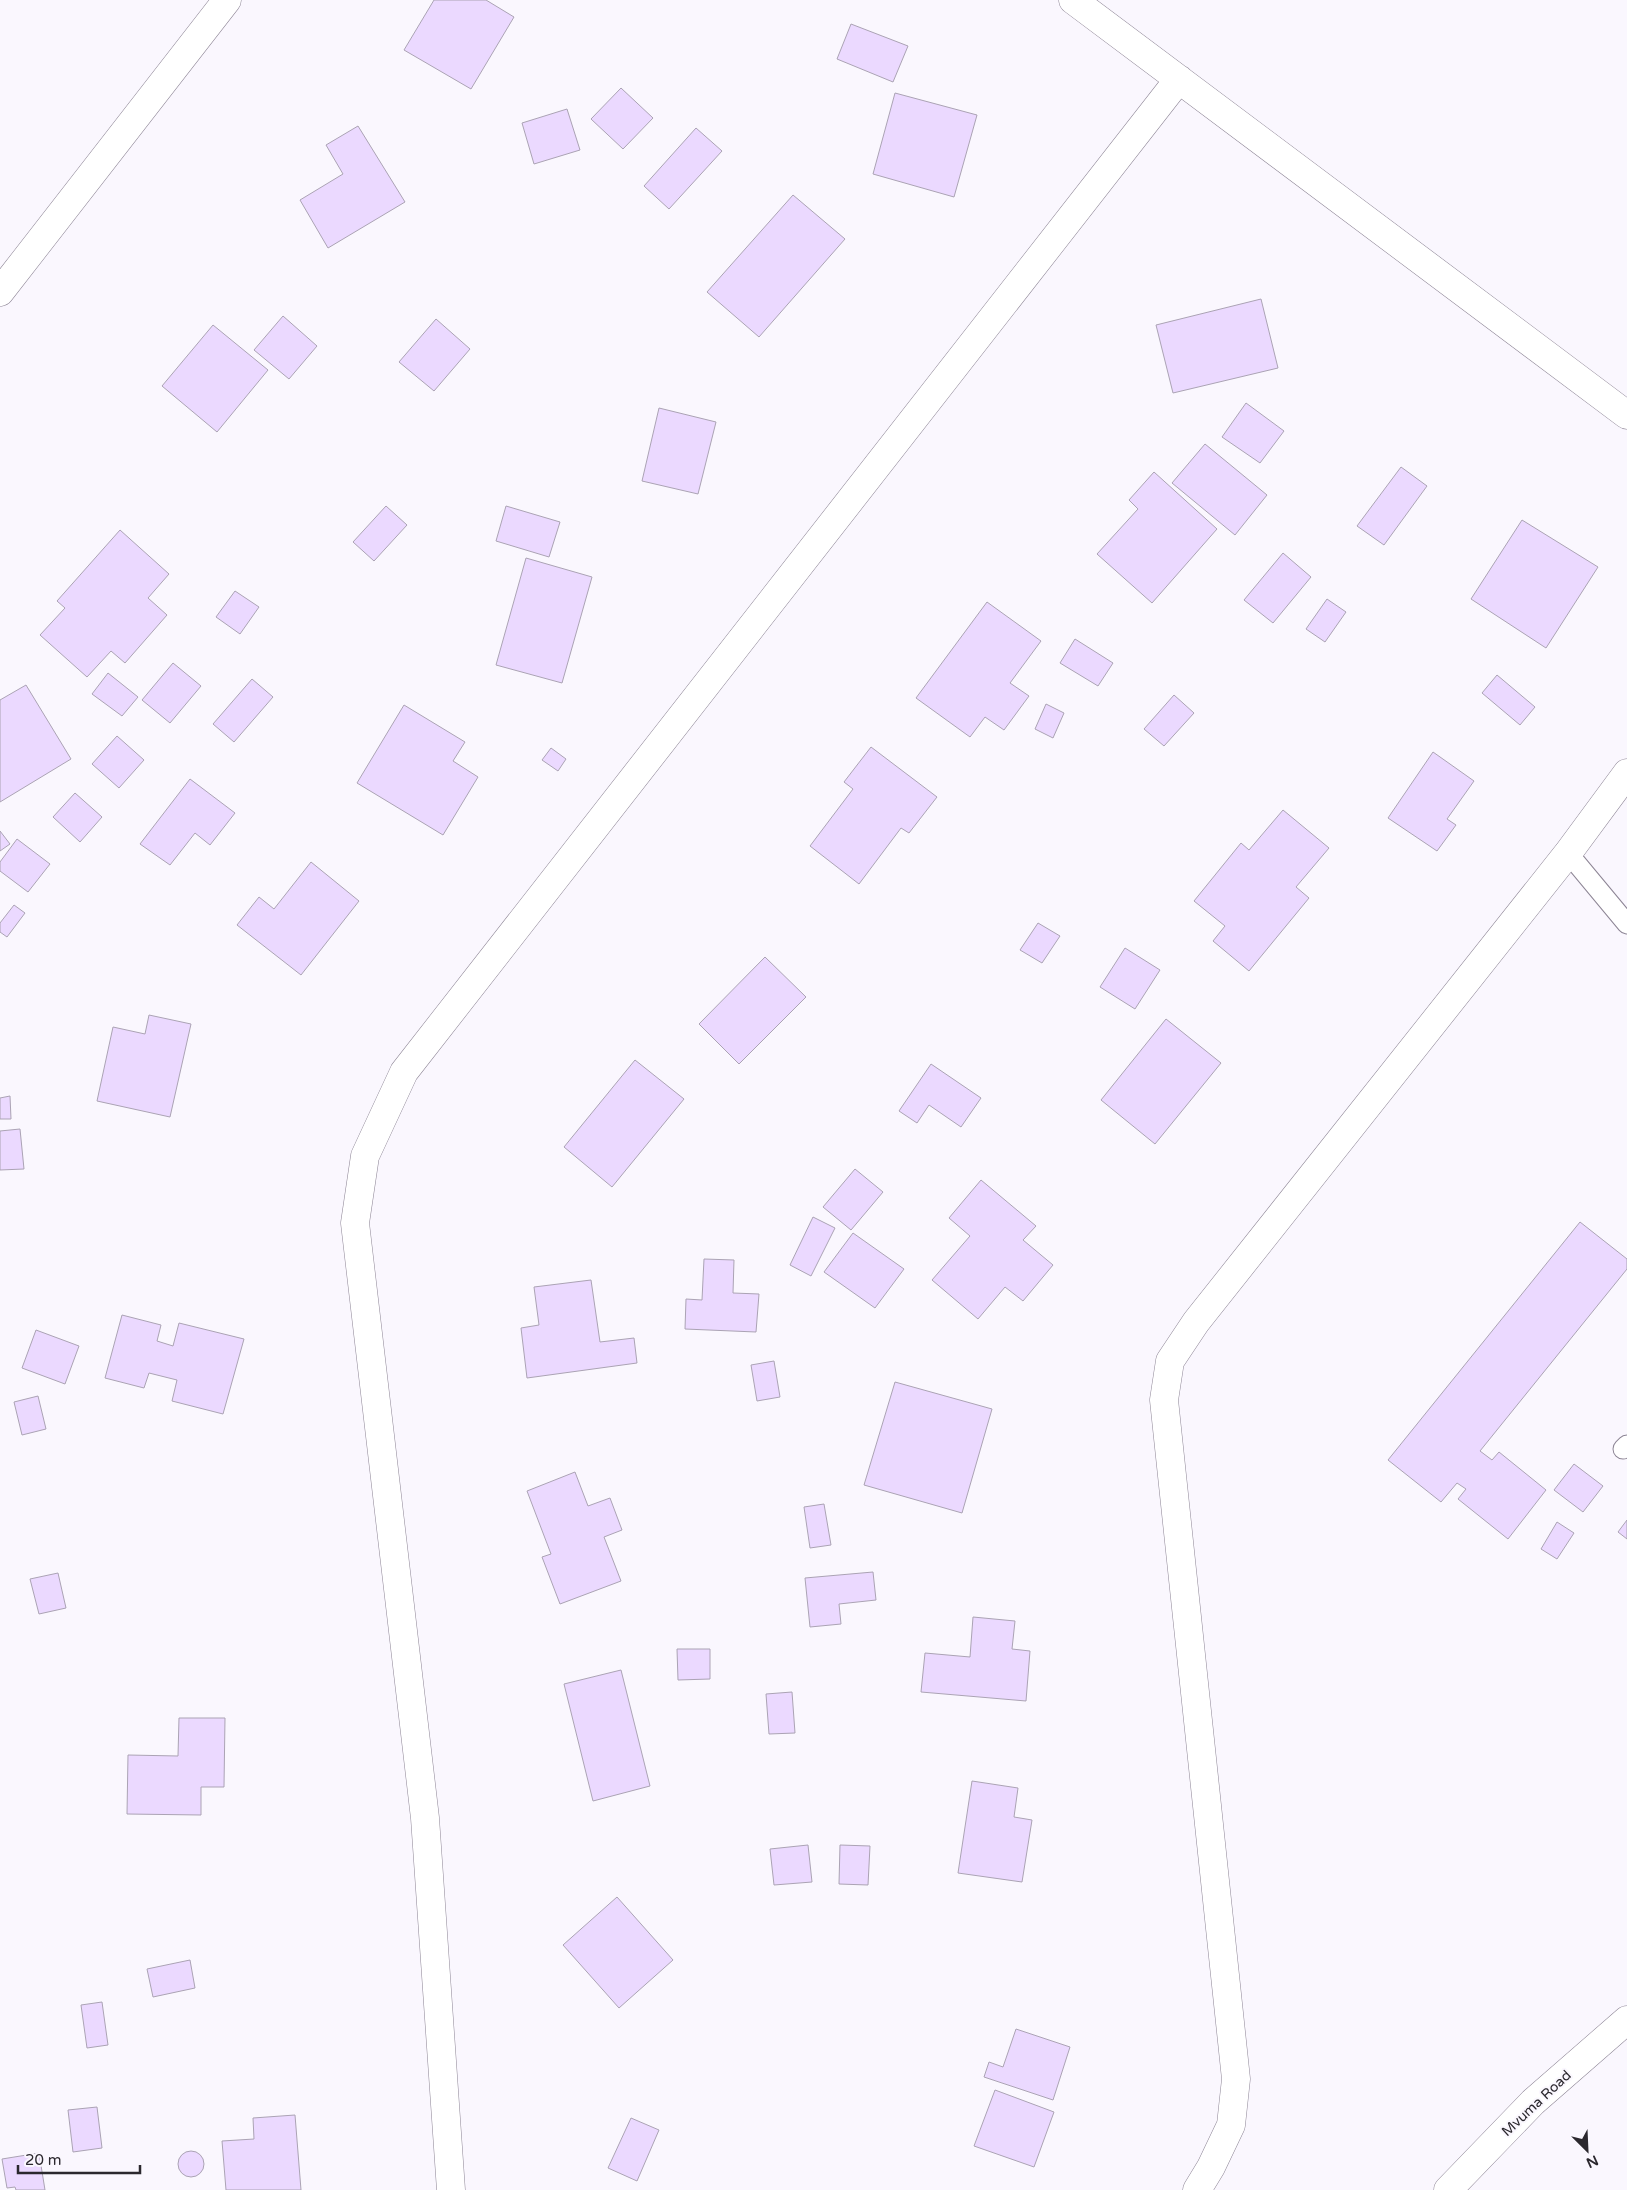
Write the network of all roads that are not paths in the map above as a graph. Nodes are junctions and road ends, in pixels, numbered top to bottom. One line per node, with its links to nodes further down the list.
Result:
1 (227, 0): 4 (main road)
2 (1073, 0): 3 (main road)
3 (1179, 79): 5 (main road); 10 (main road)
4 (0, 292)
5 (1627, 415)
6 (1627, 773): 7 (main road)
7 (1568, 853): 8 (lane); 11 (main road)
8 (1627, 924)
9 (1627, 2020): 12 (main road, Mvuma Road)
10 (451, 2190)
11 (1197, 2190)
12 (1448, 2190)

